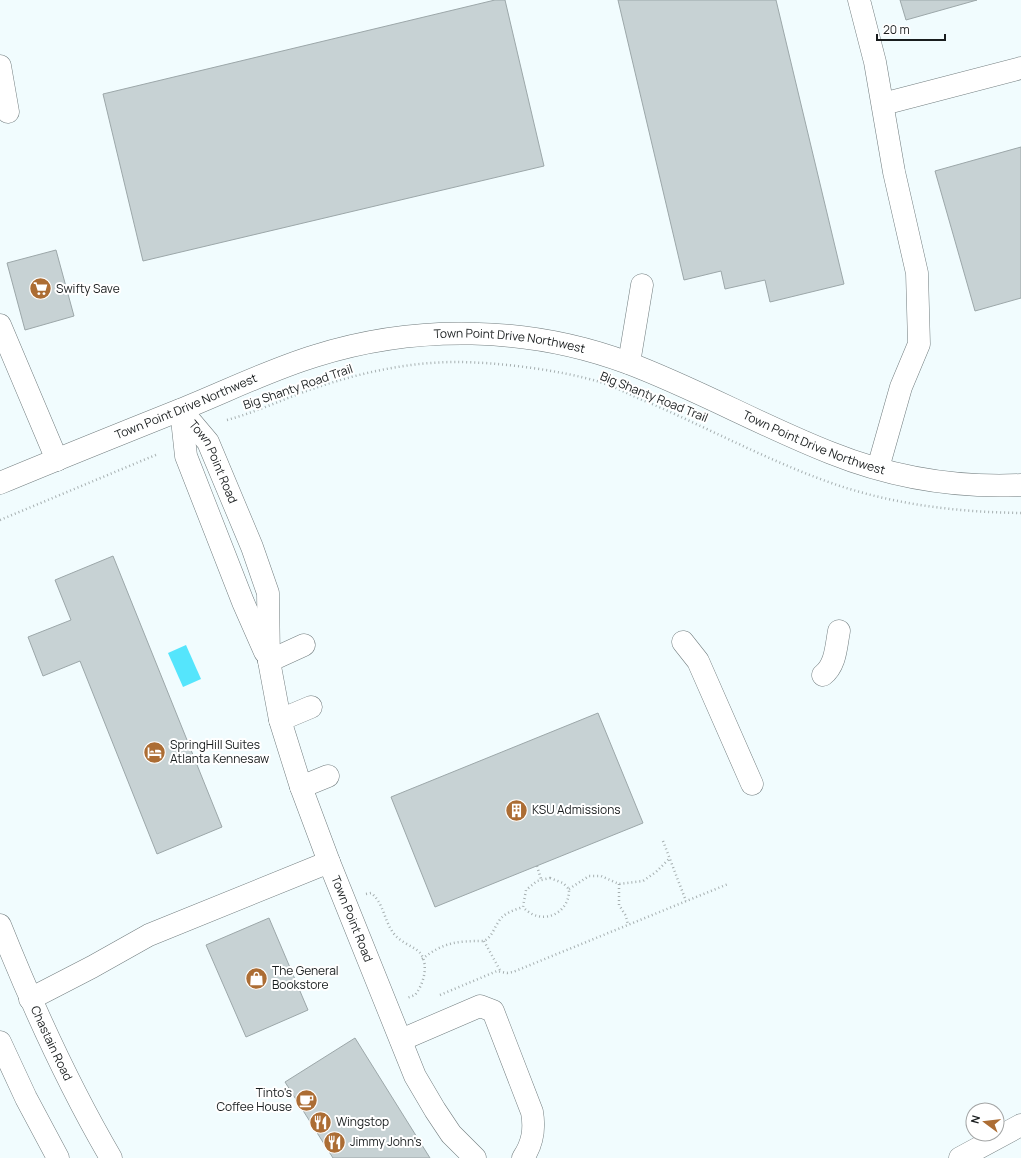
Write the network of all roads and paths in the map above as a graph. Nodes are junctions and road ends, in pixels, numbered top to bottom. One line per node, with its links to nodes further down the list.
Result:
1 (859, 0): 4 (street)
2 (0, 66): 5 (street)
3 (1021, 68): 4 (street)
4 (883, 104): 13 (street)
5 (8, 112)
6 (642, 285): 8 (street)
7 (0, 325): 12 (street)
8 (629, 363): 9 (street, Town Point Drive Northwest); 13 (street, Town Point Drive Northwest)
9 (181, 410): 12 (street, Town Point Drive Northwest); 21 (street, Town Point Road)
10 (227, 420): 16 (path, Big Shanty Road Trail)
11 (158, 454): 17 (path)
12 (57, 460): 14 (street, Town Point Drive Northwest)
13 (878, 468): 15 (street, Town Point Drive Northwest)
14 (0, 483)
15 (1021, 484)
16 (1021, 513)
17 (0, 520)
18 (839, 631): 22 (street)
19 (682, 642): 26 (street)
20 (304, 645): 21 (street)
21 (268, 661): 24 (street, Town Point Road)
22 (824, 674)
23 (311, 707): 24 (street)
24 (280, 720): 27 (street, Town Point Road)
25 (328, 776): 27 (street)
26 (752, 784)
27 (300, 787): 30 (street, Town Point Road)
28 (663, 841): 29 (path)
29 (670, 858): 33 (path); 36 (path)
30 (328, 862): 37 (street, Town Point Road); 45 (street)
31 (537, 866): 32 (path)
32 (541, 880): 35 (path); 38 (path)
33 (619, 884): 35 (path); 40 (path)
34 (728, 884): 36 (path)
35 (569, 888): 38 (path)
36 (686, 901): 40 (path)
37 (345, 903): 42 (path); 46 (street, Town Point Road)
38 (523, 907): 41 (path)
39 (0, 925): 45 (street, Chastain Road)
40 (628, 925): 43 (path)
41 (484, 941): 42 (path); 43 (path)
42 (422, 959): 46 (path)
43 (501, 972): 44 (path)
44 (440, 995)
45 (30, 999): 51 (street, Chastain Road)
46 (386, 1004): 47 (street, Town Point Road)
47 (401, 1040): 52 (street, Town Point Road); 53 (street)
48 (0, 1042): 50 (street)
49 (1021, 1125): 54 (street)
50 (58, 1158)
51 (111, 1158)
52 (475, 1158)
53 (523, 1158)
54 (960, 1158)

